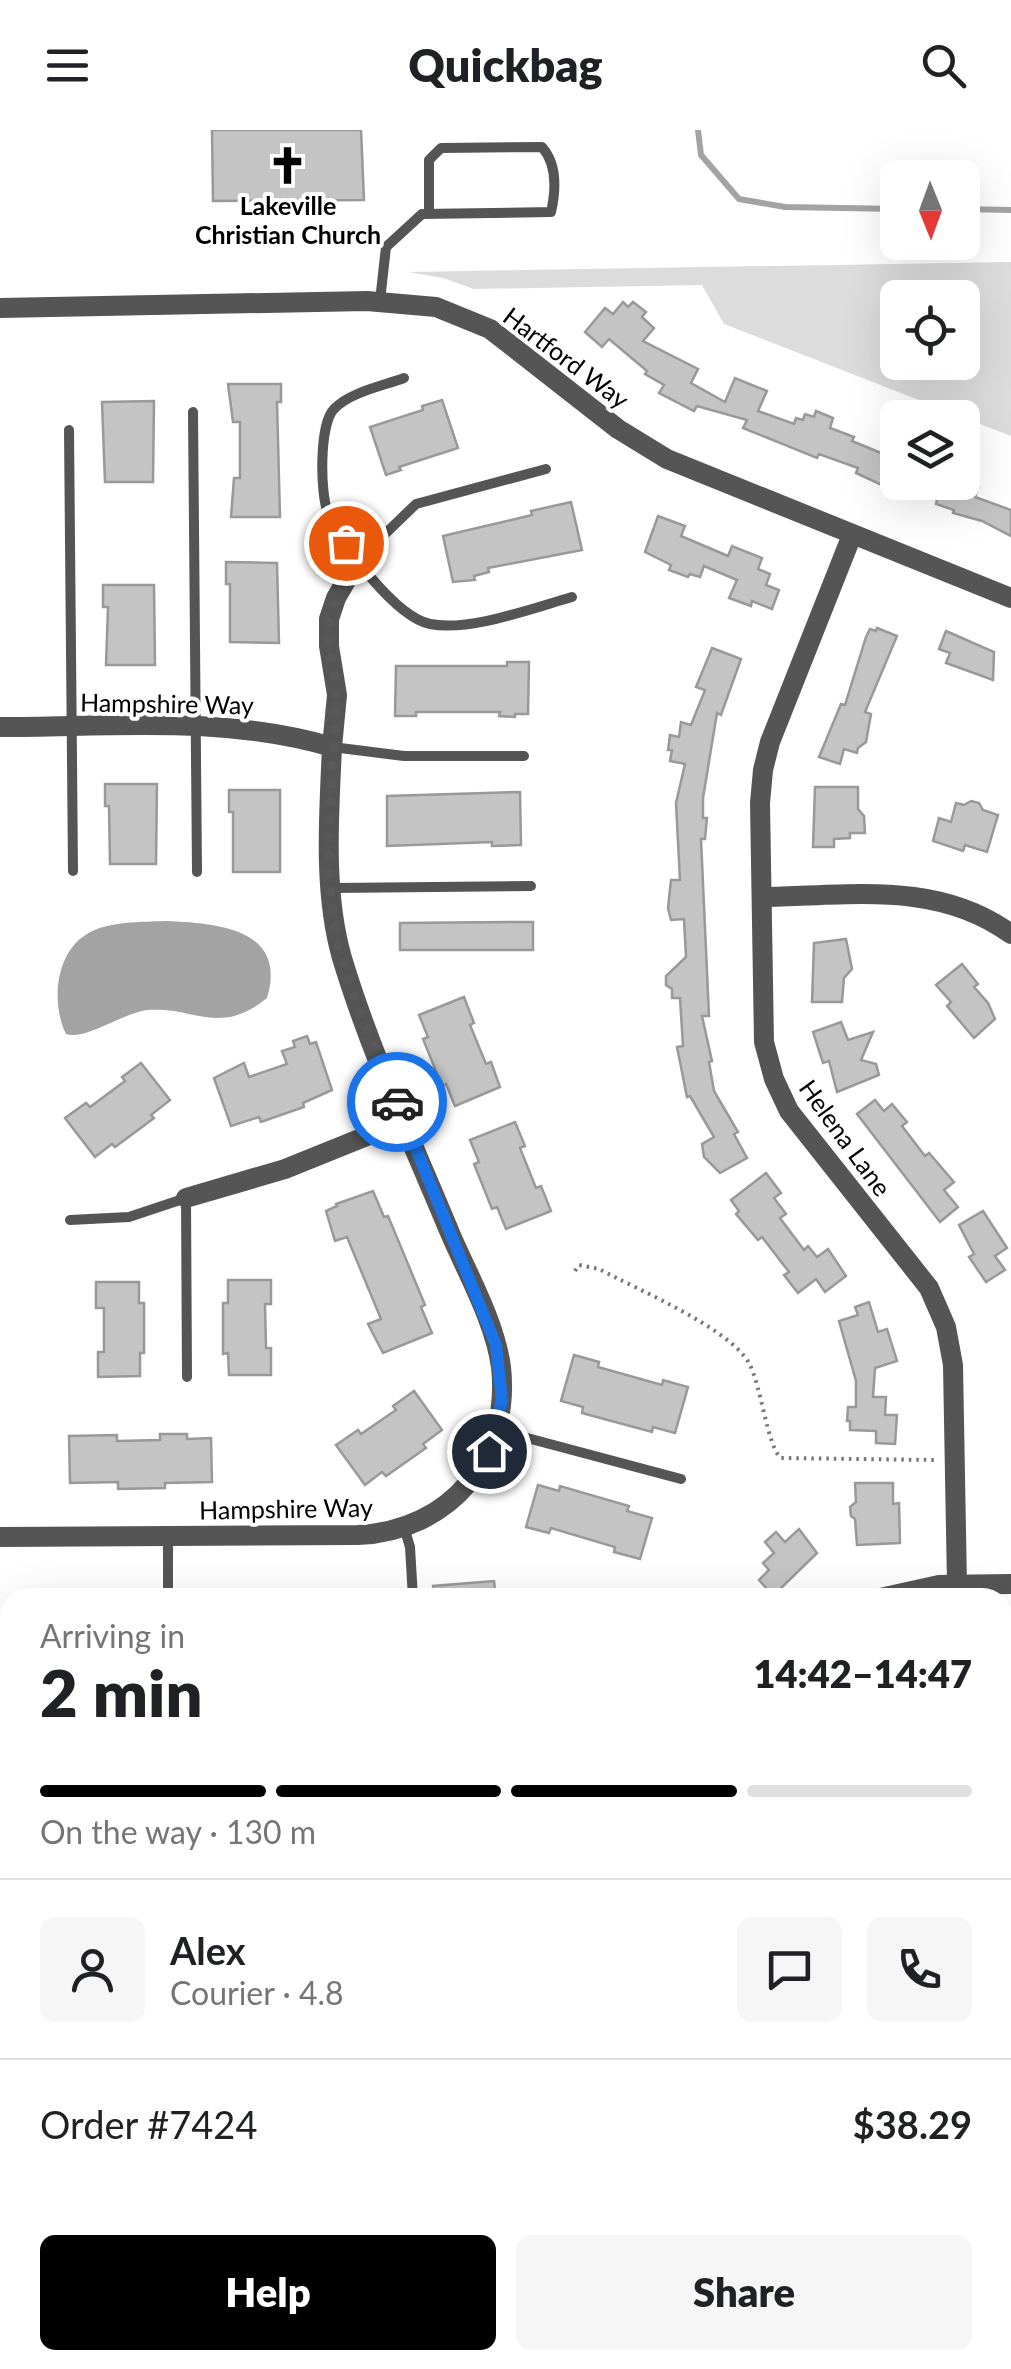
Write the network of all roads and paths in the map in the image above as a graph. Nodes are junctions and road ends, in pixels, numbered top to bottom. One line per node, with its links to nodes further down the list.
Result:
1 (429, 214): 1 (lane); 2 (lane)
2 (380, 301): 3 (street, Hartford Way); 8 (street, Hartford Way)
3 (0, 308)
4 (404, 378): 9 (lane)
5 (193, 412): 12 (lane)
6 (69, 430): 14 (lane)
7 (546, 469): 9 (lane)
8 (852, 534): 11 (street, Hartford Way); 21 (street, Helena Lane)
9 (358, 560): 10 (lane); 15 (street)
10 (572, 597)
11 (1011, 598)
12 (196, 726): 14 (street, Hampshire Way); 15 (street, Hampshire Way); 18 (lane)
13 (0, 727): 14 (street, Hampshire Way)
14 (71, 727): 17 (lane)
15 (332, 747): 16 (lane); 20 (street, Hampshire Way)
16 (524, 756)
17 (73, 870)
18 (197, 872)
19 (531, 886): 20 (lane)
20 (332, 888): 23 (street, Hampshire Way)
21 (763, 897): 22 (street); 29 (street, Helena Lane)
22 (1011, 934)
23 (404, 1121): 24 (street); 28 (street, Hampshire Way)
24 (186, 1198): 25 (lane); 27 (lane)
25 (70, 1220)
26 (574, 1271): 29 (path)
27 (187, 1377)
28 (497, 1430): 30 (lane); 31 (street, Hampshire Way)
29 (955, 1460): 35 (street, Helena Lane)
30 (681, 1479)
31 (404, 1527): 32 (street, Hampshire Way); 37 (lane)
32 (168, 1536): 33 (street, Hampshire Way); 36 (lane)
33 (0, 1537)
34 (1011, 1584): 35 (street)
35 (956, 1585): 38 (street)
36 (168, 1588)
37 (412, 1588)
38 (923, 1588)

